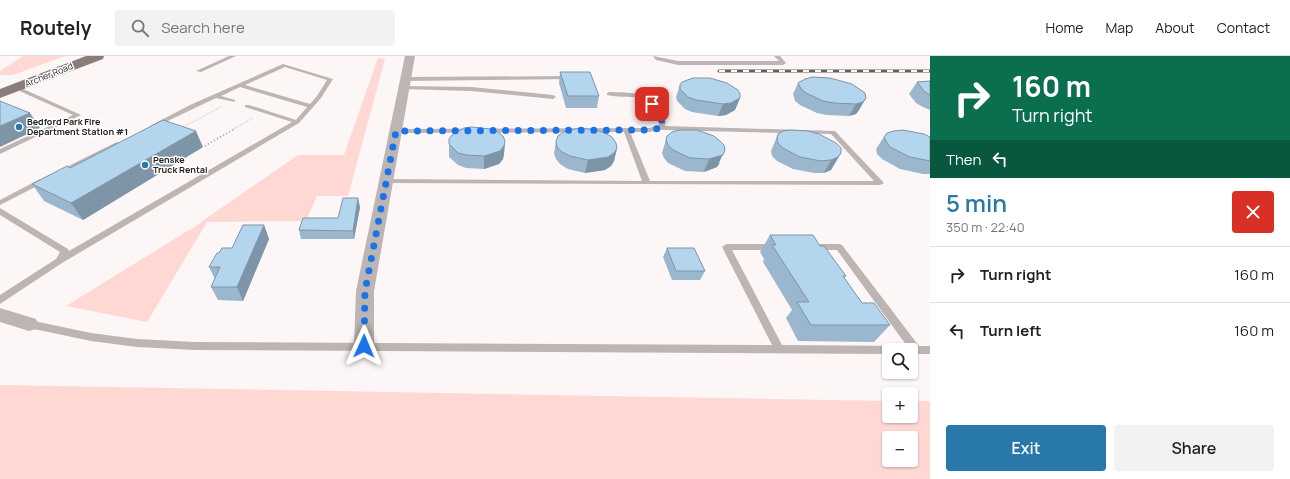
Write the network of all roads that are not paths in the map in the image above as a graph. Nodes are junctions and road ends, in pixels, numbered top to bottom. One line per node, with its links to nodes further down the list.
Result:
1 (79, 56): 10 (main road, Archer Road)
2 (98, 56): 10 (main road, Archer Road)
3 (233, 56): 7 (lane)
4 (410, 56): 9 (street)
5 (656, 56): 6 (lane)
6 (777, 56)
7 (199, 71)
8 (575, 78): 9 (lane)
9 (405, 84): 15 (lane); 23 (street)
10 (6, 85): 12 (main road, Archer Road); 25 (lane)
11 (240, 85): 14 (lane); 18 (lane); 18 (lane)
12 (0, 94)
13 (609, 94): 20 (lane)
14 (216, 96): 16 (lane); 21 (lane)
15 (553, 98)
16 (232, 101)
17 (247, 106): 19 (lane)
18 (311, 106): 19 (lane)
19 (297, 122): 32 (lane)
20 (659, 128): 22 (lane); 27 (lane)
21 (145, 130)
22 (626, 130): 23 (lane); 27 (lane)
23 (396, 131): 26 (street)
24 (124, 140): 28 (lane)
25 (0, 152)
26 (386, 181): 27 (lane); 37 (street)
27 (647, 183)
28 (0, 203)
29 (0, 211): 32 (lane)
30 (786, 247): 38 (lane)
31 (801, 247): 36 (lane)
32 (59, 261): 33 (lane)
33 (0, 300)
34 (0, 315): 35 (street)
35 (29, 324): 37 (lane)
36 (911, 343)
37 (364, 346): 38 (lane)
38 (779, 349): 39 (lane)
39 (882, 350)
40 (918, 350): 41 (lane)
41 (930, 350)

